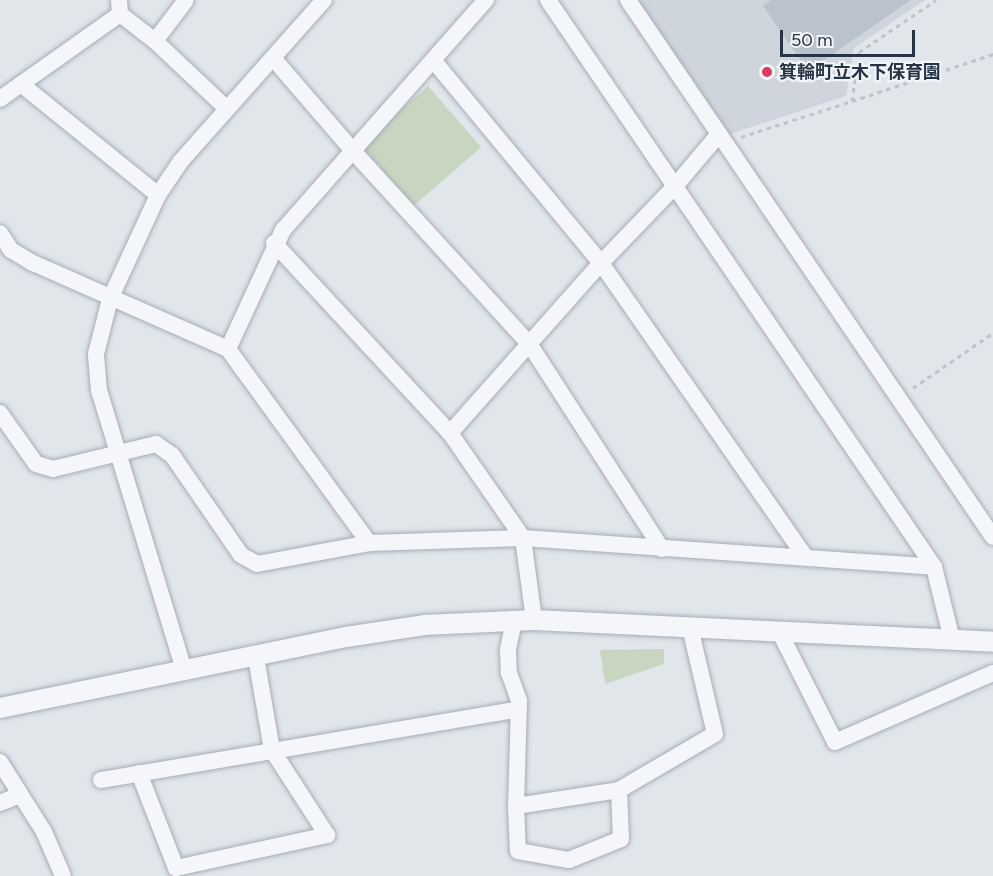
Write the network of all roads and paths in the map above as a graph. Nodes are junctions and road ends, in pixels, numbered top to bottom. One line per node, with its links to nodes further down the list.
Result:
1 (186, 0): 8 (street)
2 (324, 0): 10 (street)
3 (486, 0): 11 (street)
4 (548, 0): 18 (street)
5 (628, 0): 16 (street)
6 (936, 0): 14 (path)
7 (120, 7): 8 (street); 12 (street)
8 (155, 41): 15 (street)
9 (993, 54): 14 (path)
10 (273, 58): 15 (street); 17 (street)
11 (433, 60): 17 (street); 22 (street)
12 (21, 84): 13 (street); 19 (street)
13 (0, 99)
14 (852, 101): 16 (path)
15 (226, 108): 19 (street)
16 (722, 138): 18 (street); 27 (street)
17 (353, 151): 21 (street); 25 (street)
18 (676, 185): 22 (street); 36 (street)
19 (158, 195): 23 (street)
20 (0, 234): 23 (street)
21 (274, 243): 26 (street); 29 (street)
22 (601, 263): 25 (street); 35 (street)
23 (110, 298): 26 (street); 30 (street)
24 (993, 333): 27 (path)
25 (530, 345): 29 (street); 34 (street)
26 (228, 349): 33 (street)
27 (898, 398): 31 (street)
28 (0, 413): 30 (street)
29 (450, 434): 32 (street)
30 (118, 454): 33 (street); 44 (street)
31 (993, 537)
32 (523, 538): 33 (street); 34 (street); 37 (street)
33 (369, 543)
34 (662, 549): 35 (street)
35 (805, 556): 36 (street)
36 (934, 567): 41 (street)
37 (534, 620): 38 (street); 39 (street)
38 (514, 621): 43 (street); 47 (street)
39 (690, 627): 40 (street); 52 (street)
40 (779, 631): 41 (street); 45 (street)
41 (952, 640): 42 (street)
42 (993, 642)
43 (256, 657): 44 (street); 48 (street)
44 (184, 670): 46 (street)
45 (993, 673)
46 (0, 708)
47 (519, 709): 48 (street); 55 (street)
48 (272, 750): 50 (street); 50 (street)
49 (0, 762): 53 (street)
50 (139, 773): 51 (street)
51 (101, 780)
52 (620, 790): 55 (street); 55 (street)
53 (20, 795): 54 (street); 56 (street)
54 (0, 803)
55 (516, 806)
56 (63, 876)

